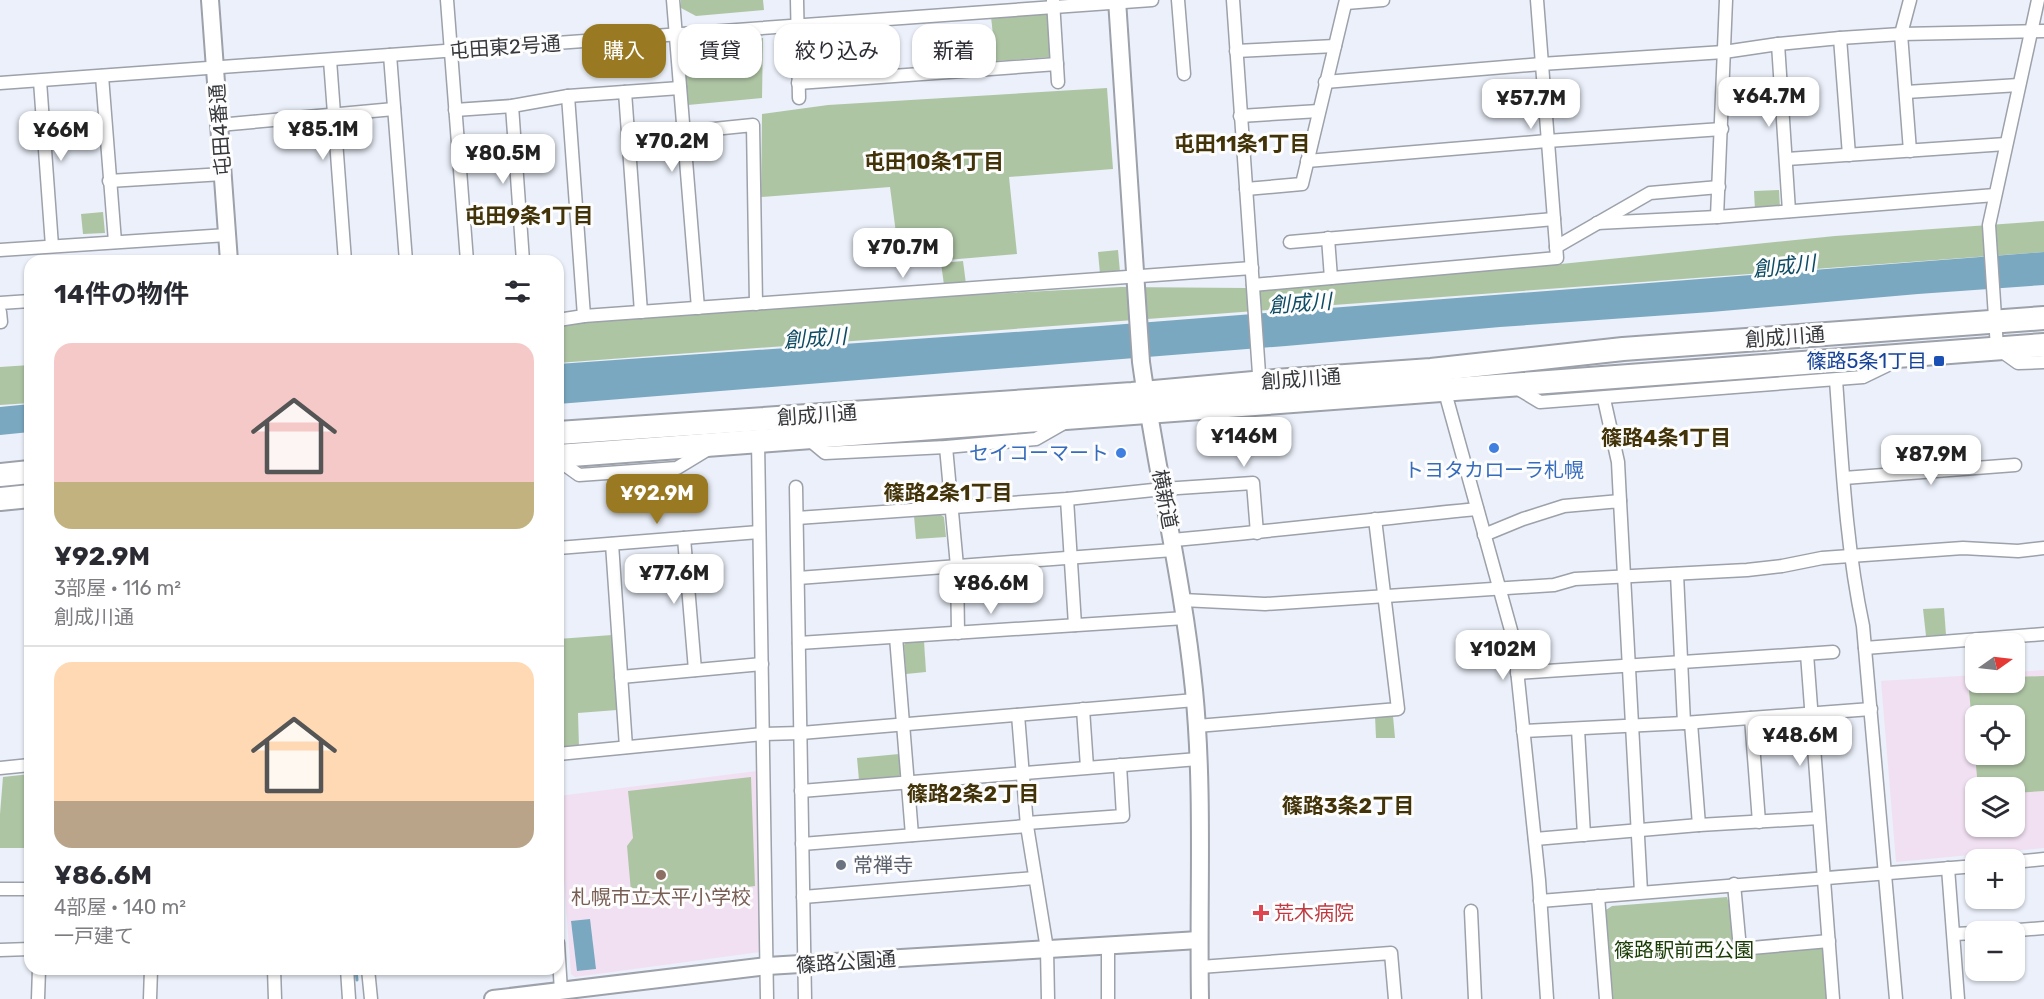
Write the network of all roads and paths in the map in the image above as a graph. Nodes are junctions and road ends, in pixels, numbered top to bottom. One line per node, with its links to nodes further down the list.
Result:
1 (210, 0): 32 (street, 屯田4番通)
2 (447, 0): 25 (street)
3 (673, 0): 21 (street)
4 (796, 0): 16 (street)
5 (1152, 0): 14 (street, 屯田東2号通)
6 (1178, 0): 33 (street)
7 (1233, 0): 26 (street)
8 (1383, 0): 13 (street)
9 (1538, 0): 31 (street)
10 (1726, 0): 27 (street)
11 (1910, 0): 20 (street)
12 (2038, 0): 19 (street)
13 (1346, 1): 24 (street)
14 (1117, 2): 15 (street, 屯田東2号通); 84 (street, 横新道)
15 (1053, 4): 17 (street, 屯田東2号通); 30 (street)
16 (797, 24)
17 (820, 24)
18 (774, 28): 21 (street, 屯田東2号通)
19 (2038, 32): 20 (street); 41 (street)
20 (1901, 34): 22 (street); 44 (street)
21 (676, 35): 25 (street, 屯田東2号通); 42 (street)
22 (1840, 38): 23 (street); 59 (street)
23 (1778, 44): 27 (street); 60 (street)
24 (1335, 45): 26 (street); 38 (street)
25 (451, 51): 28 (street, 屯田東2号通); 49 (street)
26 (1236, 51): 52 (street)
27 (1724, 52): 31 (street); 54 (street)
28 (390, 55): 29 (street, 屯田東2号通); 48 (street)
29 (330, 60): 32 (street, 屯田東2号通); 51 (street)
30 (1057, 64): 37 (street); 40 (street)
31 (1541, 64): 38 (street); 56 (street)
32 (215, 68): 34 (street, 屯田東2号通); 53 (street, 屯田4番通)
33 (1184, 74)
34 (102, 76): 36 (street, 屯田東2号通); 63 (street)
35 (798, 78): 40 (street)
36 (40, 81): 39 (street, 屯田東2号通); 75 (street)
37 (1058, 82)
38 (1325, 82): 50 (street)
39 (0, 83)
40 (798, 83): 46 (street)
41 (2019, 85): 44 (street); 57 (street)
42 (680, 88): 43 (street); 55 (street)
43 (625, 92): 45 (street); 91 (street)
44 (1906, 92): 58 (street)
45 (568, 96): 47 (street); 93 (street)
46 (799, 98)
47 (512, 106): 49 (street); 82 (street)
48 (394, 110): 51 (street); 80 (street)
49 (455, 110): 81 (street)
50 (1319, 111): 52 (street); 61 (street)
51 (334, 115): 53 (street); 79 (street)
52 (1240, 116): 65 (street)
53 (219, 125): 62 (street, 屯田4番通)
54 (1722, 129): 56 (street); 64 (street)
55 (684, 132): 89 (street); 90 (street)
56 (1547, 141): 61 (street); 69 (street)
57 (2006, 144): 58 (street); 66 (street)
58 (1910, 151): 59 (street)
59 (1849, 155): 60 (street)
60 (1787, 159): 67 (street)
61 (1307, 161): 65 (street)
62 (223, 174): 63 (street); 71 (street, 屯田4番通)
63 (109, 181): 73 (street)
64 (1719, 187): 68 (street); 70 (street)
65 (1246, 189): 83 (street)
66 (1995, 195): 67 (street); 92 (street)
67 (1789, 211): 68 (street)
68 (1717, 217): 70 (street)
69 (1554, 219): 72 (street); 76 (street)
70 (1597, 223): 76 (street)
71 (227, 235): 73 (street); 78 (street, 屯田4番通)
72 (1328, 238): 74 (street); 85 (street)
73 (115, 242): 75 (street)
74 (1290, 242)
75 (52, 246): 77 (street)
76 (1556, 247): 85 (street)
77 (0, 250)
78 (229, 255)
79 (345, 255)
80 (406, 255)
81 (467, 255)
82 (523, 255)
83 (1252, 268): 84 (street); 86 (street)
84 (1135, 278): 89 (street); 107 (street, 横新道)
85 (1331, 278): 86 (street)
86 (1253, 285): 105 (street)
87 (24, 301): 88 (street)
88 (0, 303)
89 (756, 304): 90 (street)
90 (698, 308): 91 (street)
91 (641, 312): 93 (street)
92 (1995, 314): 94 (highway, 創成川通); 97 (street); 98 (highway, 創成川通)
93 (585, 316): 95 (street)
94 (2044, 318)
95 (564, 319)
96 (2044, 345): 97 (highway, 創成川通)
97 (1997, 348): 99 (highway, 創成川通); 100 (street)
98 (1623, 349): 101 (highway); 102 (highway, 創成川通)
99 (1909, 356): 101 (highway, 創成川通); 103 (street)
100 (2044, 362)
101 (1624, 377): 104 (highway, 創成川通)
102 (1443, 379): 104 (highway, 創成川通); 105 (highway, 創成川通); 125 (street)
103 (1836, 380): 106 (street); 117 (street)
104 (1513, 385): 106 (street)
105 (1261, 393): 107 (highway, 創成川通)
106 (1604, 399): 123 (street)
107 (1147, 402): 108 (highway, 創成川通); 109 (highway, 創成川通); 119 (street, 横新道)
108 (1073, 418): 110 (highway, 創成川通); 112 (street)
109 (564, 433)
110 (807, 438): 111 (highway, 創成川通); 112 (street)
111 (758, 441): 113 (highway, 創成川通); 128 (street)
112 (946, 447): 124 (street)
113 (564, 458)
114 (2015, 465): 117 (street)
115 (24, 473): 116 (highway)
116 (0, 475)
117 (1844, 478): 136 (street)
118 (796, 487): 126 (street)
119 (1163, 489): 122 (street); 129 (street); 133 (street, 横新道)
120 (24, 497): 121 (highway)
121 (0, 498)
122 (1067, 499): 124 (street); 137 (street)
123 (1620, 501): 130 (street); 140 (street)
124 (952, 507): 126 (street); 138 (street)
125 (1477, 509): 127 (street); 130 (street)
126 (797, 518): 141 (street)
127 (1376, 519): 129 (street); 143 (street)
128 (759, 532): 131 (street); 155 (street)
129 (1257, 533): 133 (street)
130 (1484, 535): 142 (street)
131 (684, 538): 132 (street); 157 (street)
132 (612, 544): 134 (street); 159 (street)
133 (1173, 545): 137 (street); 144 (street, 横新道)
134 (564, 548)
135 (2044, 548): 136 (street)
136 (1853, 555): 139 (street); 151 (street)
137 (1070, 557): 138 (street); 146 (street)
138 (957, 566): 141 (street); 147 (street)
139 (1677, 574): 140 (street); 154 (street)
140 (1625, 576): 142 (street); 156 (street)
141 (798, 578): 150 (street)
142 (1499, 589): 143 (street); 158 (street)
143 (1384, 596): 144 (street); 168 (street)
144 (1182, 600): 145 (street, 横新道)
145 (1185, 618): 146 (street); 160 (street, 横新道)
146 (1075, 625): 147 (street)
147 (958, 633): 149 (street)
148 (2044, 634): 151 (street)
149 (896, 637): 150 (street); 167 (street)
150 (799, 643): 172 (street)
151 (1865, 648): 161 (street)
152 (1833, 652): 153 (street)
153 (1807, 654): 154 (street); 163 (street)
154 (1681, 662): 156 (street); 166 (street)
155 (762, 664): 157 (street); 173 (street)
156 (1629, 666): 158 (street); 169 (street)
157 (694, 670): 159 (street)
158 (1517, 673): 171 (street)
159 (621, 677): 174 (street)
160 (1195, 700): 162 (street); 168 (street, 横新道)
161 (1871, 708): 163 (street); 197 (street)
162 (1083, 710): 164 (street); 179 (street)
163 (1811, 713): 165 (street); 184 (street)
164 (1018, 715): 167 (street); 181 (street)
165 (1751, 718): 166 (street); 185 (street)
166 (1688, 723): 169 (street); 187 (street)
167 (904, 724): 172 (street); 182 (street)
168 (1197, 726): 176 (street, 横新道)
169 (1632, 726): 170 (street); 188 (street)
170 (1578, 729): 171 (street); 189 (street)
171 (1523, 731): 191 (street)
172 (801, 733): 173 (street); 183 (street)
173 (763, 734): 174 (street); 219 (street)
174 (626, 747): 175 (street)
175 (564, 753)
176 (1198, 759): 177 (street); 212 (street, 横新道)
177 (1120, 765): 179 (street); 186 (street)
178 (24, 766): 180 (street)
179 (1087, 767): 181 (street)
180 (0, 768)
181 (1022, 772): 182 (street); 186 (street)
182 (908, 782): 183 (street); 190 (street)
183 (801, 791): 192 (street)
184 (1819, 818): 185 (street); 199 (street)
185 (1759, 822): 187 (street)
186 (1027, 825): 190 (street); 198 (street)
187 (1699, 825): 188 (street)
188 (1638, 831): 189 (street); 203 (street)
189 (1584, 835): 191 (street)
190 (912, 836): 192 (street)
191 (1534, 839): 206 (street)
192 (802, 844): 205 (street)
193 (2044, 859): 194 (street)
194 (2025, 861)
195 (1965, 867): 196 (street)
196 (1948, 868): 197 (street); 210 (street)
197 (1886, 873): 199 (street); 245 (street)
198 (1035, 878): 205 (street); 215 (street)
199 (1823, 878): 200 (street); 213 (street)
200 (1734, 884): 203 (street); 213 (street)
201 (0, 889): 202 (street)
202 (24, 889)
203 (1641, 892): 204 (street)
204 (1598, 896): 206 (street); 243 (street)
205 (803, 897): 218 (street)
206 (1540, 901): 242 (street)
207 (1471, 911): 241 (street)
208 (2044, 928): 209 (street)
209 (2025, 929)
210 (1954, 934): 211 (street); 246 (street)
211 (1965, 934)
212 (1199, 940): 214 (street, 篠路公園通); 220 (street, 横新道)
213 (1829, 941): 244 (street)
214 (1108, 945): 215 (street, 篠路公園通); 238 (street)
215 (1047, 949): 218 (street, 篠路公園通); 237 (street)
216 (0, 950): 217 (street)
217 (24, 950)
218 (804, 965): 219 (street, 篠路公園通); 236 (street)
219 (767, 966): 227 (street, 篠路公園通); 235 (street)
220 (1200, 967): 239 (street, 横新道); 240 (street)
221 (39, 975): 229 (street)
222 (151, 975): 230 (street)
223 (274, 975): 231 (street)
224 (348, 975): 232 (street)
225 (369, 975): 233 (street)
226 (560, 975): 227 (street)
227 (561, 991): 228 (street, 篠路公園通)
228 (521, 997): 234 (street, 篠路公園通)
229 (38, 999)
230 (150, 999)
231 (275, 999)
232 (350, 999)
233 (371, 999)
234 (493, 999)
235 (767, 999)
236 (805, 999)
237 (1048, 999)
238 (1108, 999)
239 (1200, 999)
240 (1395, 999)
241 (1475, 999)
242 (1547, 999)
243 (1606, 999)
244 (1833, 999)
245 (1896, 999)
246 (1958, 999)

